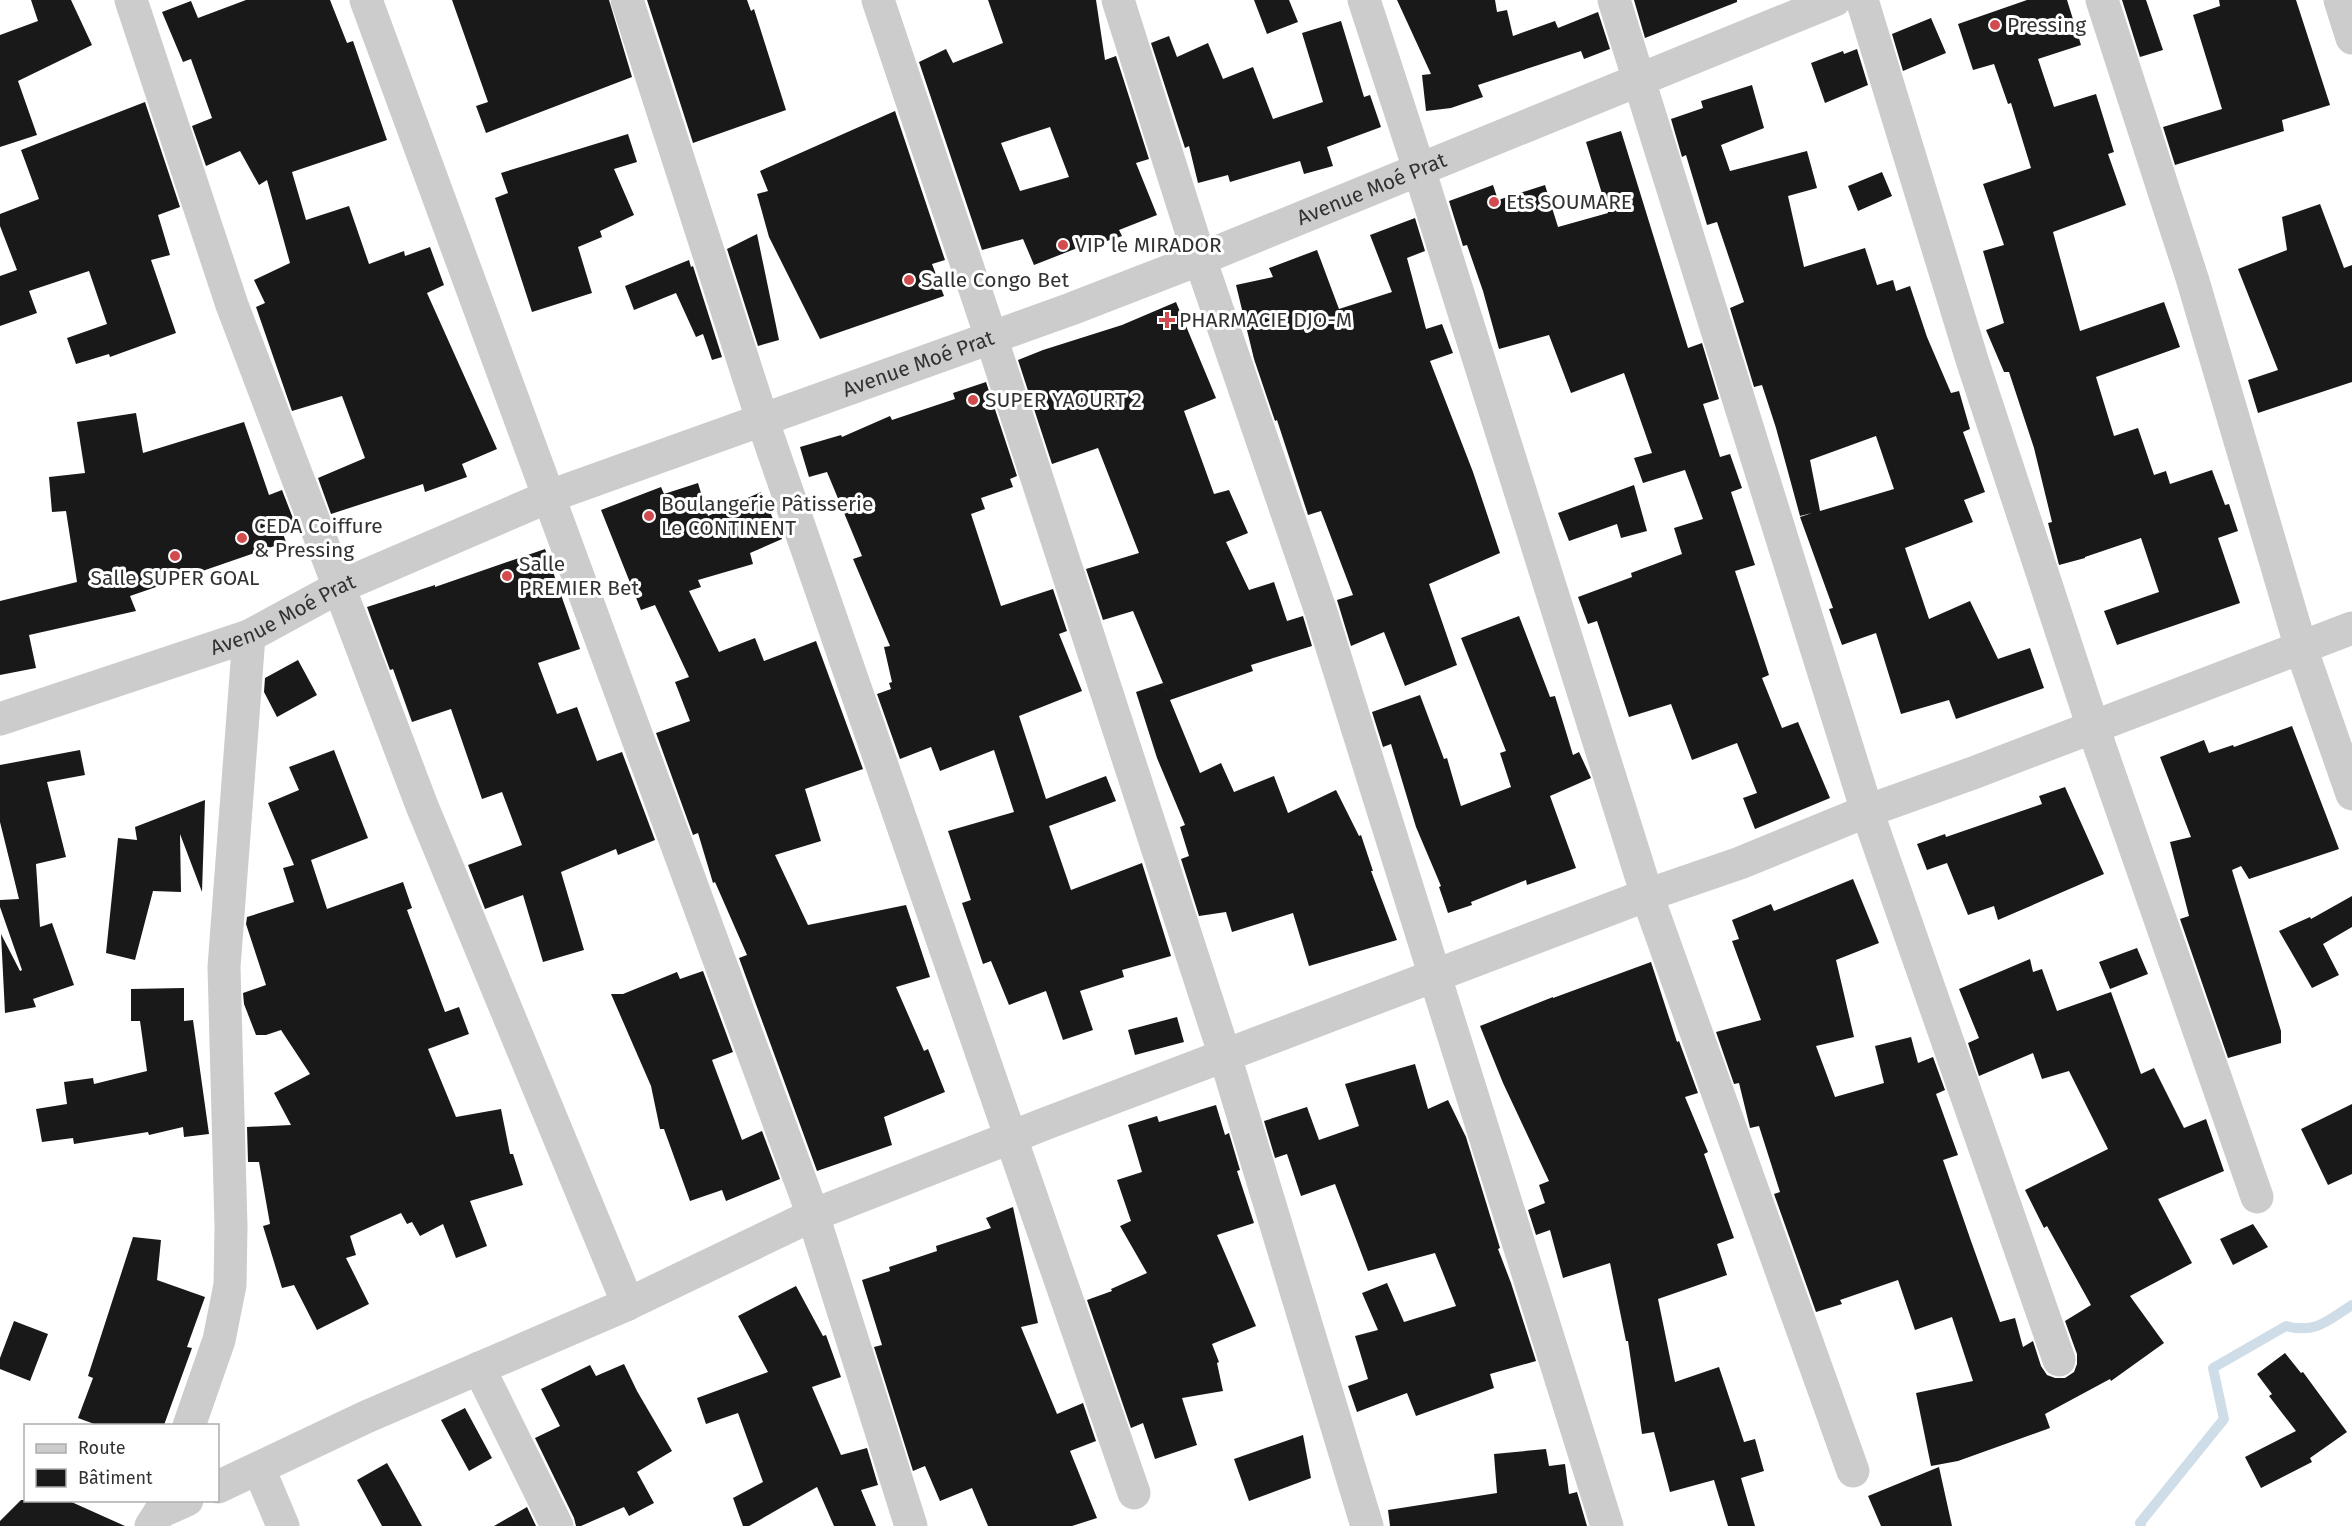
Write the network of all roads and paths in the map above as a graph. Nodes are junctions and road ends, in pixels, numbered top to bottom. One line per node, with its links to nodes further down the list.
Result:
1 (131, 0): 19 (street)
2 (366, 0): 18 (street)
3 (627, 0): 17 (street)
4 (878, 0): 16 (street)
5 (1118, 0): 15 (street)
6 (1364, 0): 14 (street)
7 (1614, 0): 13 (street)
8 (1835, 0): 13 (street, Avenue Moé Prat)
9 (1862, 0): 24 (street)
10 (2102, 0): 22 (street)
11 (2340, 0): 12 (street)
12 (2352, 38)
13 (1640, 79): 14 (street, Avenue Moé Prat); 26 (street)
14 (1419, 169): 15 (street, Avenue Moé Prat); 27 (street)
15 (1200, 259): 16 (street, Avenue Moé Prat); 28 (street)
16 (991, 337): 17 (street, Avenue Moé Prat); 29 (street)
17 (762, 419): 18 (street, Avenue Moé Prat); 30 (street)
18 (550, 496): 19 (street, Avenue Moé Prat); 32 (street)
19 (341, 586): 21 (street, Avenue Moé Prat); 33 (street)
20 (2352, 628): 22 (street)
21 (249, 636): 23 (street, Avenue Moé Prat); 36 (street)
22 (2301, 648): 24 (street); 25 (street)
23 (0, 719)
24 (2093, 727): 26 (street); 31 (street)
25 (2352, 794)
26 (1867, 811): 27 (street); 34 (street)
27 (1647, 894): 28 (street); 38 (street)
28 (1436, 975): 29 (street); 45 (street)
29 (1225, 1056): 30 (street); 44 (street)
30 (1012, 1137): 32 (street); 40 (street)
31 (2257, 1197)
32 (813, 1215): 33 (street); 43 (street)
33 (628, 1304): 35 (street)
34 (2059, 1360)
35 (479, 1368): 37 (street); 42 (street)
36 (189, 1424)
37 (259, 1469): 39 (street); 41 (street)
38 (1853, 1471)
39 (219, 1487)
40 (1134, 1493)
41 (284, 1526)
42 (557, 1526)
43 (911, 1526)
44 (1366, 1526)
45 (1607, 1526)

